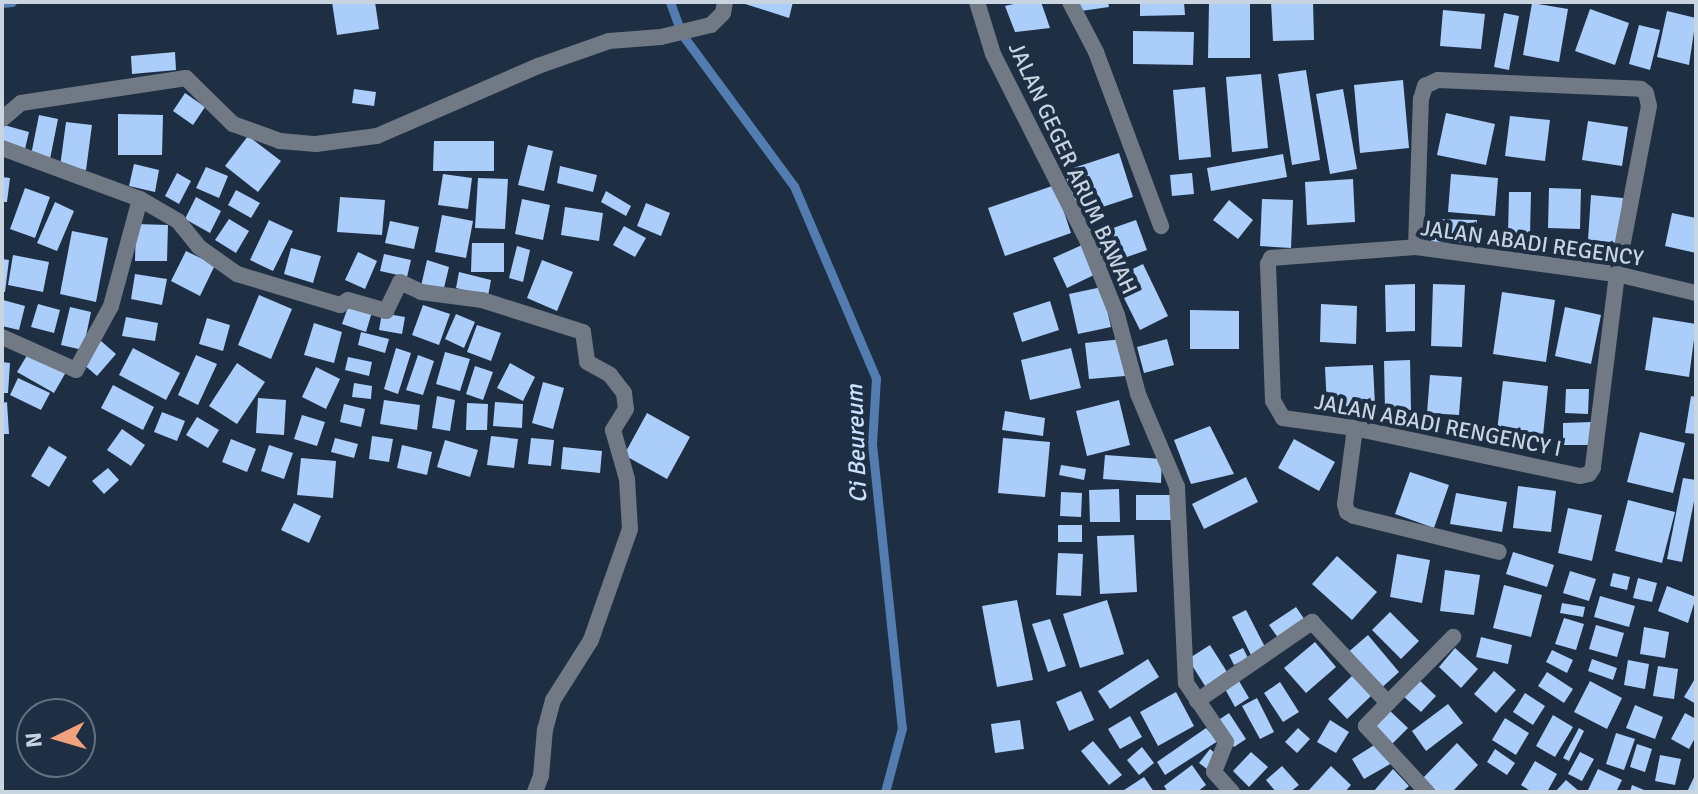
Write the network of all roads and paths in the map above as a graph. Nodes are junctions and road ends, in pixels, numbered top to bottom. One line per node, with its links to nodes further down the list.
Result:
1 (725, 2): 4 (street)
2 (977, 2): 16 (street, JALAN GEGER ARUM BAWAH)
3 (1070, 2): 7 (street)
4 (2, 119)
5 (2, 148): 6 (street)
6 (140, 199): 12 (street); 18 (street)
7 (1161, 226)
8 (1416, 247): 9 (street, JALAN ABADI REGENCY); 10 (street, JALAN ABADI REGENCY); 10 (street)
9 (1268, 262): 13 (street, JALAN ABADI RENGENCY I)
10 (1617, 274): 11 (street, JALAN ABADI REGENCY); 13 (street, JALAN ABADI RENGENCY I)
11 (1696, 293)
12 (2, 337)
13 (1355, 428): 14 (street)
14 (1499, 552)
15 (1453, 637): 17 (street)
16 (1197, 701): 17 (street); 19 (street, JALAN GEGER ARUM BAWAH)
17 (1388, 703): 20 (street)
18 (535, 792)
19 (1232, 792)
20 (1427, 792)

